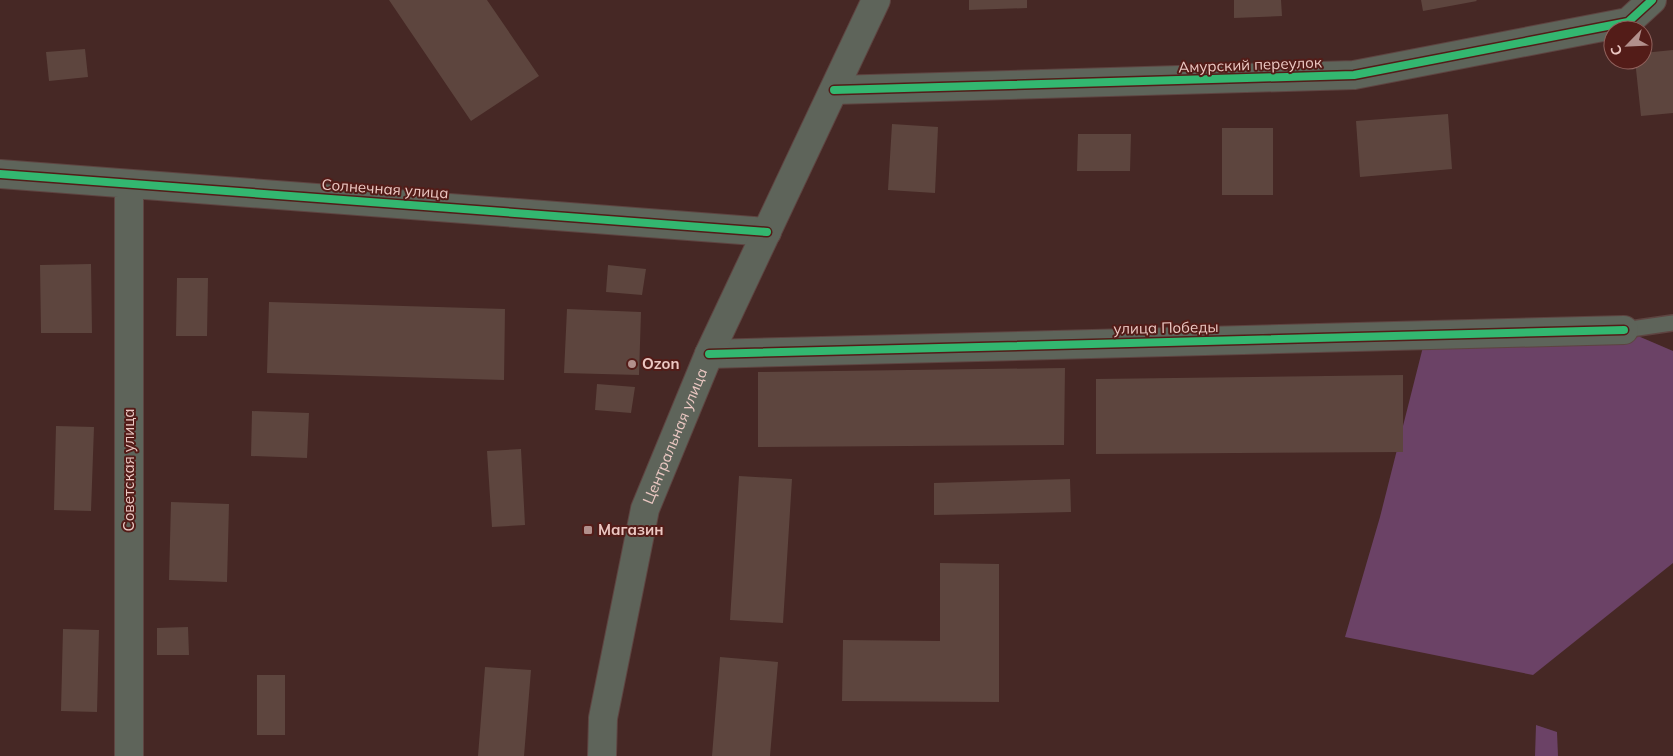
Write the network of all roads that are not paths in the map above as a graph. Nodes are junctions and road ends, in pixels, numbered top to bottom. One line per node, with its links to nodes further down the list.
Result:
1 (876, 0): 3 (street, Центральная улица)
2 (1652, 0): 3 (street, Амурский переулок)
3 (834, 90): 6 (street, Центральная улица)
4 (0, 174): 5 (street, Солнечная улица)
5 (129, 184): 6 (street, Солнечная улица); 10 (street, Советская улица)
6 (768, 232): 9 (street, Центральная улица)
7 (1673, 323): 8 (lane)
8 (1624, 330): 9 (street, улица Победы)
9 (708, 354): 11 (street, Центральная улица)
10 (129, 756)
11 (602, 756)

